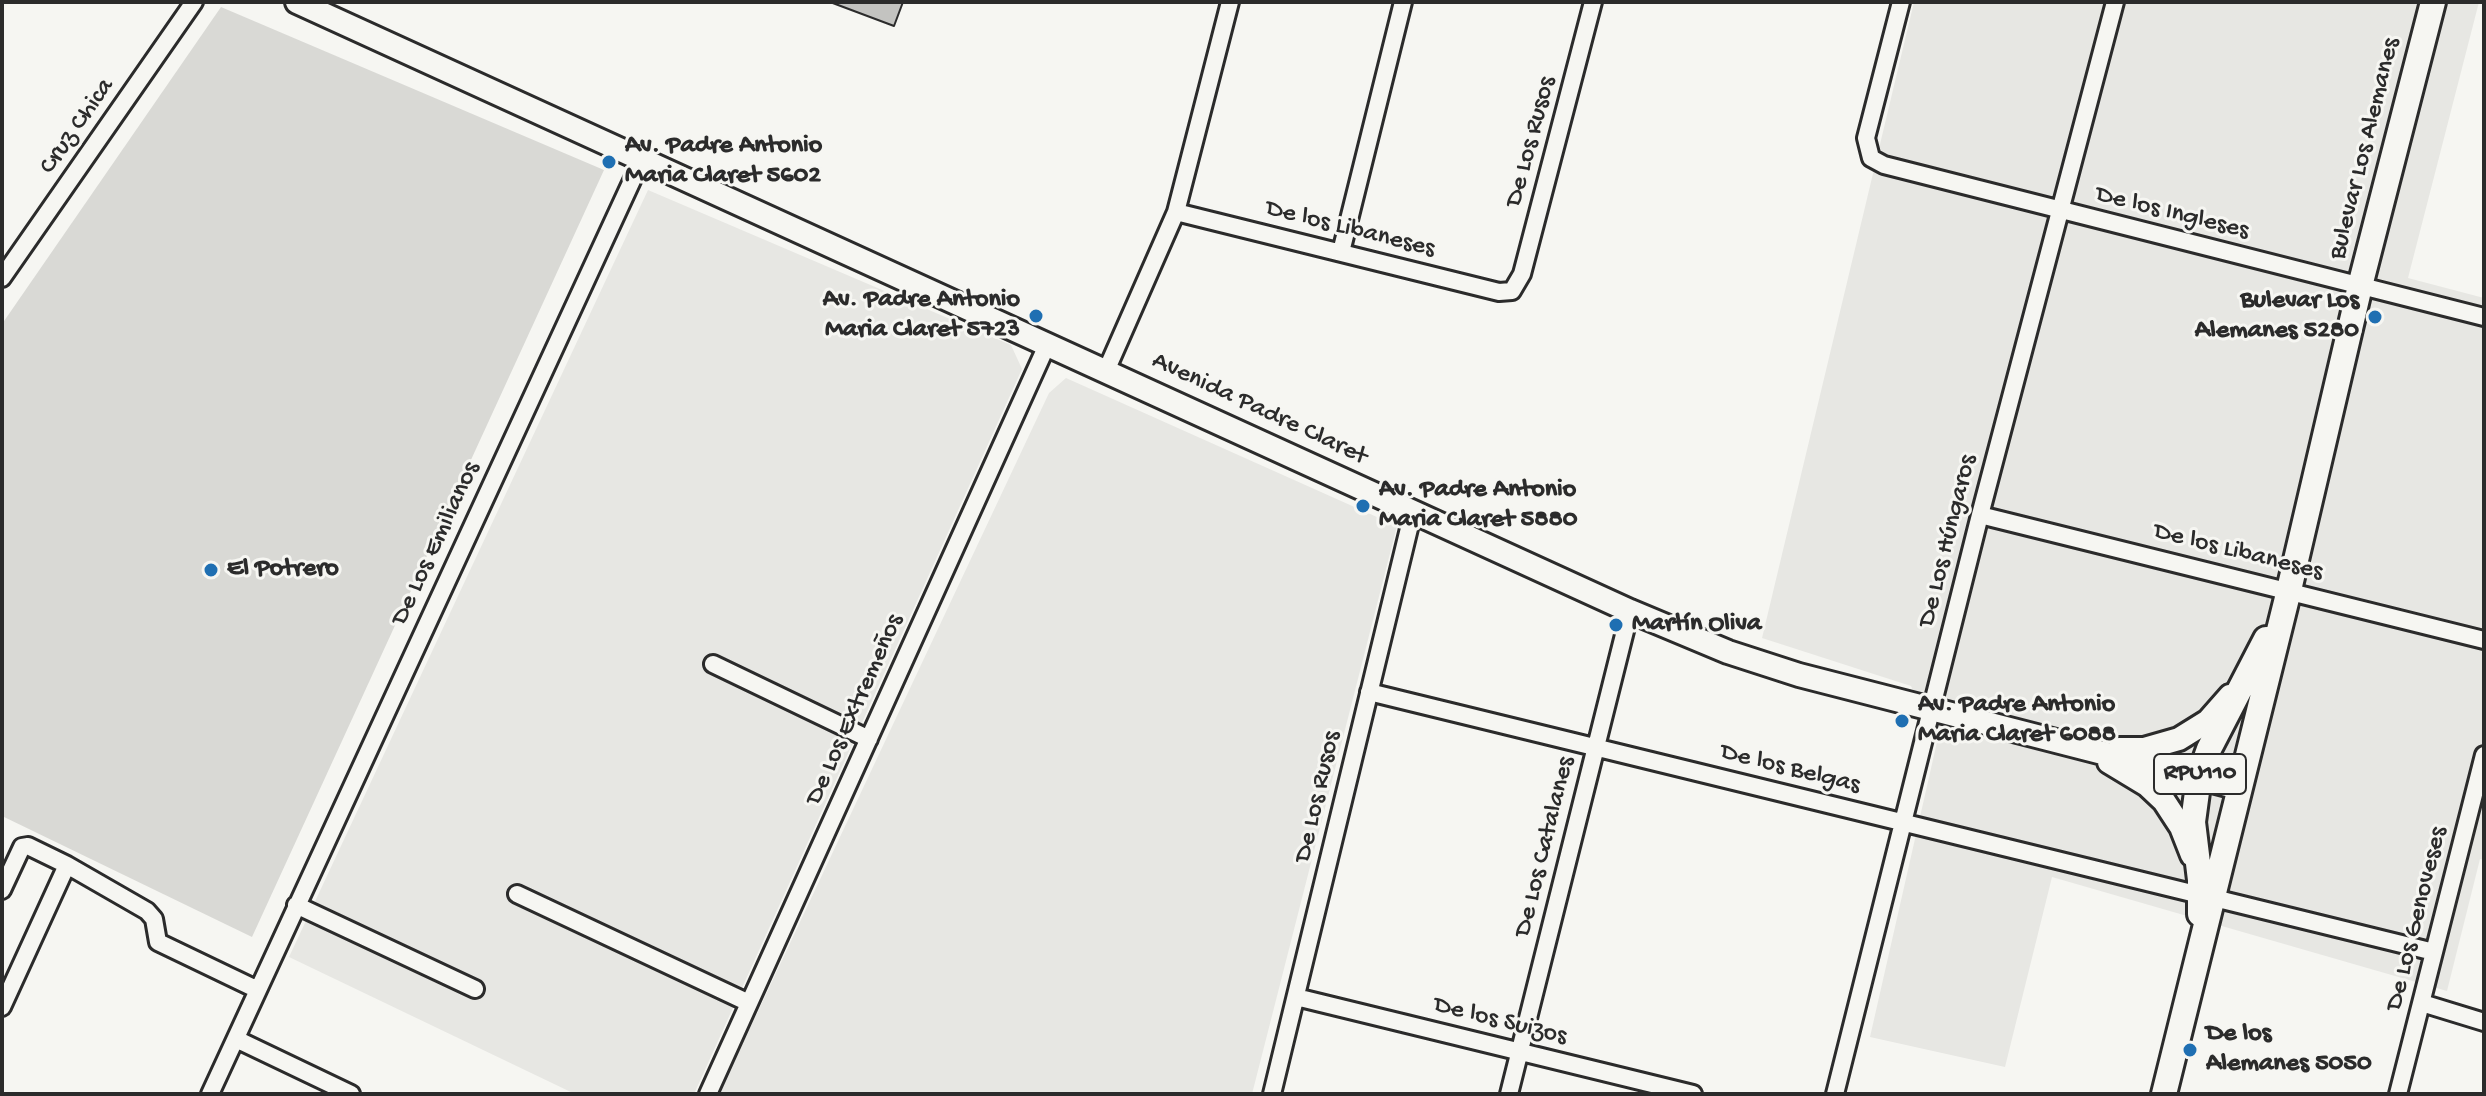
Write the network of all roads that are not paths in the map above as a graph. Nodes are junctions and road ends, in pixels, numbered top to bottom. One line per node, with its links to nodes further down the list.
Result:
1 (194, 2): 13 (street, Cruz Chica)
2 (297, 2): 9 (main road)
3 (1230, 2): 11 (street)
4 (1403, 2): 12 (street)
5 (1593, 2): 15 (street, De Los Rusos)
6 (1901, 2): 10 (street, De los Ingleses)
7 (2115, 2): 10 (street, De Los Húngaros)
8 (2433, 2): 14 (main road, Bulevar Los Alemanes / RPU110)
9 (642, 159): 17 (main road, Avenida Padre Claret); 40 (street, De Los Emilianos)
10 (2060, 211): 14 (street, De los Ingleses); 20 (street, De Los Húngaros)
11 (1176, 212): 12 (street, De los Libaneses); 18 (street)
12 (1341, 252): 15 (street, De los Libaneses)
13 (2, 278)
14 (2360, 286): 16 (street, De los Ingleses); 21 (main road, Bulevar Los Alemanes / RPU110)
15 (1512, 291)
16 (2484, 317)
17 (1047, 345): 18 (main road, Avenida Padre Claret); 28 (street, De Los Extremeños)
18 (1106, 371): 19 (main road, Avenida Padre Claret)
19 (1413, 512): 22 (main road, Avenida Padre Claret); 26 (street, De Los Rusos)
20 (1980, 515): 21 (street, De los Libaneses); 27 (street, De Los Húngaros)
21 (2289, 590): 23 (street, De los Libaneses); 25 (main road, Bulevar Los Alemanes / RPU110); 33 (main road, Bulevar Los Alemanes / RPU110)
22 (1630, 611): 27 (main road, Avenida Padre Claret); 30 (street, De Los Catalanes)
23 (2484, 640)
24 (713, 664): 28 (street)
25 (2247, 677): 29 (main road); 32 (main road, Bulevar Los Alemanes / RPU110)
26 (1369, 692): 30 (street, De los Belgas); 44 (street, De Los Rusos)
27 (1931, 709): 29 (main road, Avenida Padre Claret); 35 (street, De Los Húngaros)
28 (869, 739): 45 (street, De Los Extremeños)
29 (2064, 743): 32 (main road, Avenida Padre Claret); 38 (main road)
30 (1595, 747): 35 (street, De los Belgas); 50 (street, De Los Catalanes)
31 (2484, 755): 34 (street, De Los Genoveses)
32 (2199, 777): 33 (main road, Avenida Padre Claret); 38 (main road, Bulevar Los Alemanes / RPU110)
33 (2239, 788): 38 (main road, Bulevar Los Alemanes / RPU110)
34 (2477, 810): 41 (street, De Los Genoveses)
35 (1902, 822): 38 (street, De los Belgas); 57 (street, De Los Húngaros)
36 (67, 865): 37 (street); 43 (street); 47 (street)
37 (2, 890)
38 (2205, 891): 41 (street, De los Belgas); 58 (main road, Bulevar Los Alemanes / RPU110)
39 (517, 894): 45 (street)
40 (296, 905): 42 (street); 43 (street, De Los Emilianos)
41 (2434, 952): 46 (street, De Los Genoveses)
42 (475, 989)
43 (258, 990): 49 (street, De Los Emilianos)
44 (1296, 997): 50 (street, De los Suizos); 54 (street, De Los Rusos)
45 (749, 1003): 53 (street, De Los Extremeños)
46 (2422, 1003): 48 (street); 59 (street, De Los Genoveses)
47 (2, 1007)
48 (2484, 1022)
49 (236, 1039): 51 (street, De Los Emilianos); 52 (street)
50 (1520, 1051): 55 (street, De Los Catalanes); 56 (street, De los Suizos)
51 (210, 1094)
52 (351, 1094)
53 (708, 1094)
54 (1272, 1094)
55 (1509, 1094)
56 (1693, 1094)
57 (1835, 1094)
58 (2164, 1094)
59 (2398, 1094)

